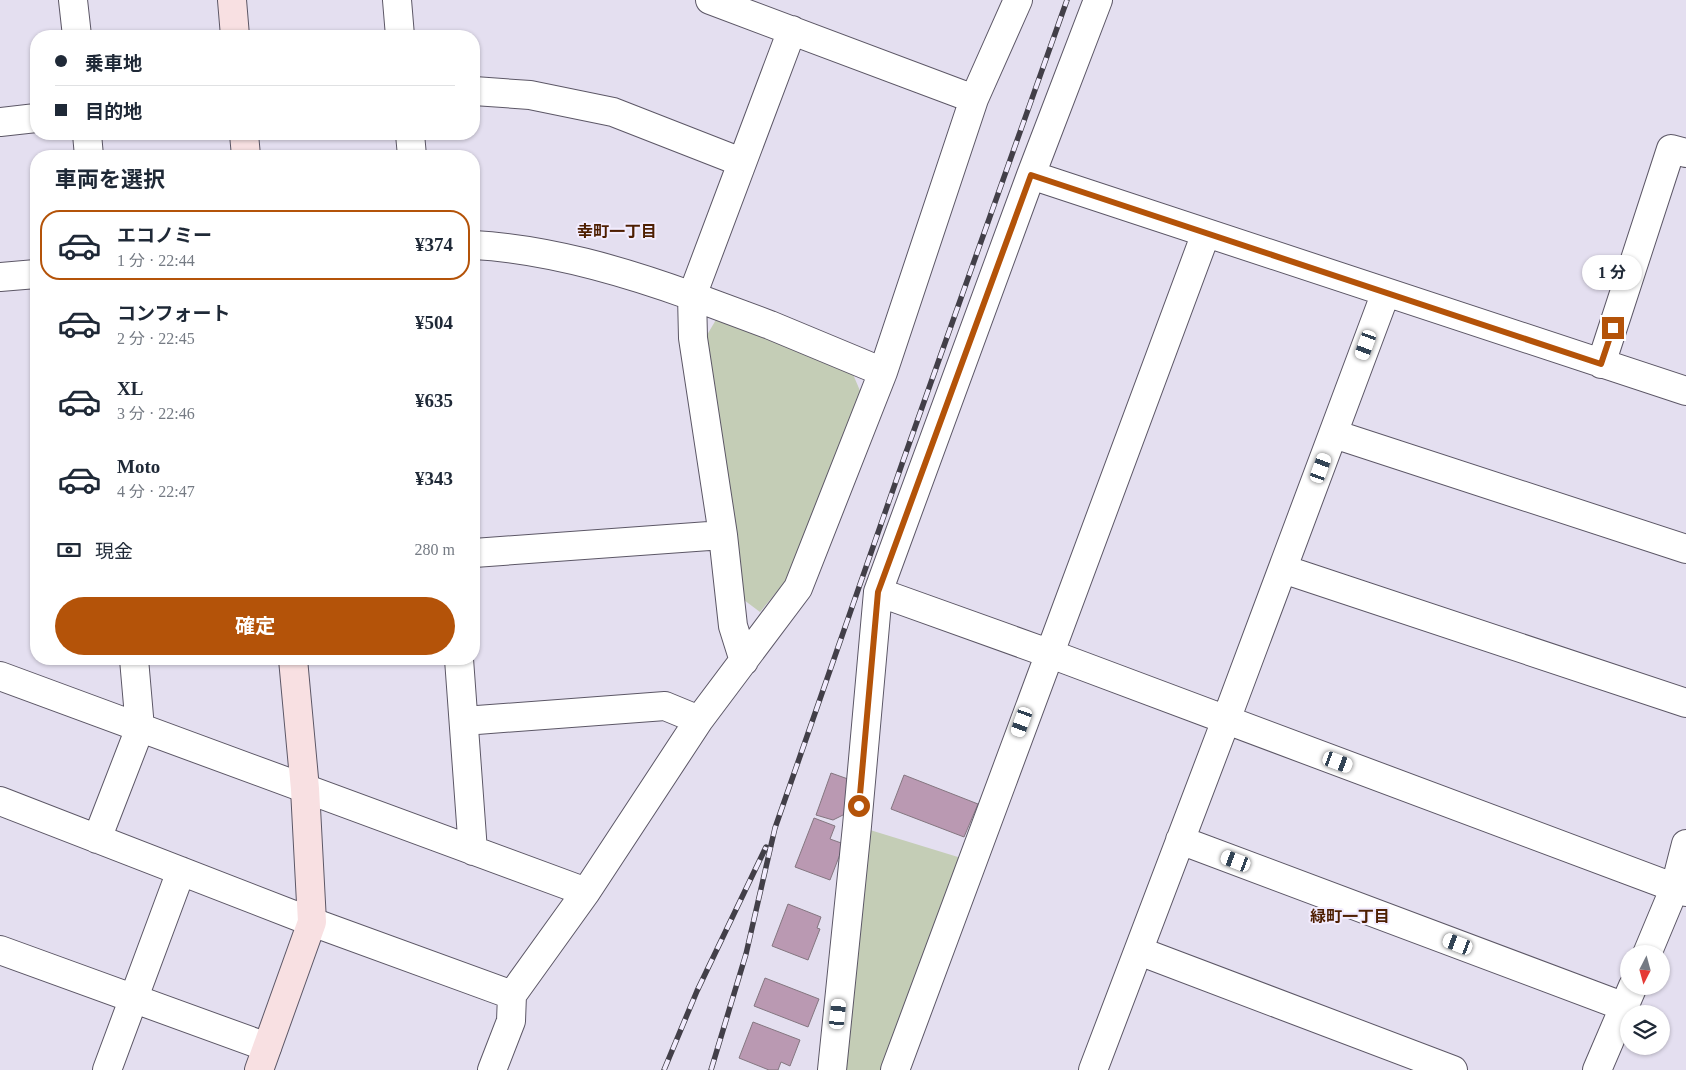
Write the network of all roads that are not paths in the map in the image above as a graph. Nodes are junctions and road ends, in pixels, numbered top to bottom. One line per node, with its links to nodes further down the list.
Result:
1 (73, 0): 7 (street)
2 (232, 0): 8 (street)
3 (397, 0): 9 (street)
4 (710, 0): 10 (street)
5 (1018, 0): 12 (street)
6 (1098, 0): 17 (street)
7 (76, 30)
8 (234, 30)
9 (400, 30)
10 (792, 30): 12 (street); 16 (street)
11 (480, 91): 16 (street)
12 (974, 100): 25 (street)
13 (30, 119): 14 (street)
14 (0, 122)
15 (1686, 153): 24 (street)
16 (741, 162): 23 (street)
17 (1031, 175): 18 (street); 32 (street)
18 (1206, 233): 22 (street); 33 (street)
19 (480, 246): 23 (street)
20 (30, 274): 21 (street)
21 (0, 277)
22 (1386, 292): 24 (street); 27 (street)
23 (692, 296): 25 (street); 28 (street)
24 (1601, 364): 26 (street)
25 (882, 372): 34 (street)
26 (1686, 391)
27 (1334, 434): 29 (street); 31 (street)
28 (723, 535): 30 (street); 34 (street)
29 (1686, 549)
30 (480, 553)
31 (1283, 569): 39 (street); 41 (street)
32 (878, 592): 33 (street); 64 (street)
33 (1048, 653): 41 (street); 65 (street)
34 (744, 661): 40 (street)
35 (135, 665): 43 (street)
36 (293, 665): 44 (street)
37 (459, 665): 42 (street)
38 (0, 676): 43 (street)
39 (1686, 703)
40 (699, 720): 42 (street); 52 (street)
41 (1226, 720): 47 (street); 51 (street)
42 (464, 721): 49 (street)
43 (140, 728): 44 (street); 46 (street)
44 (305, 788): 49 (street); 53 (street)
45 (0, 801): 46 (street)
46 (97, 839): 50 (street)
47 (1180, 840): 56 (street); 58 (street)
48 (1686, 844): 51 (street)
49 (473, 851): 52 (street)
50 (182, 871): 53 (street); 59 (street)
51 (1680, 889): 54 (street)
52 (586, 892): 57 (street)
53 (312, 922): 57 (street); 60 (street)
54 (1652, 945)
55 (0, 950): 59 (street)
56 (1140, 951): 61 (street); 66 (street)
57 (512, 995): 63 (street)
58 (1629, 997): 67 (street)
59 (133, 999): 60 (street); 62 (street)
60 (263, 1059)
61 (1100, 1068)
62 (107, 1070)
63 (492, 1070)
64 (832, 1070)
65 (895, 1070)
66 (1453, 1070)
67 (1597, 1070)

